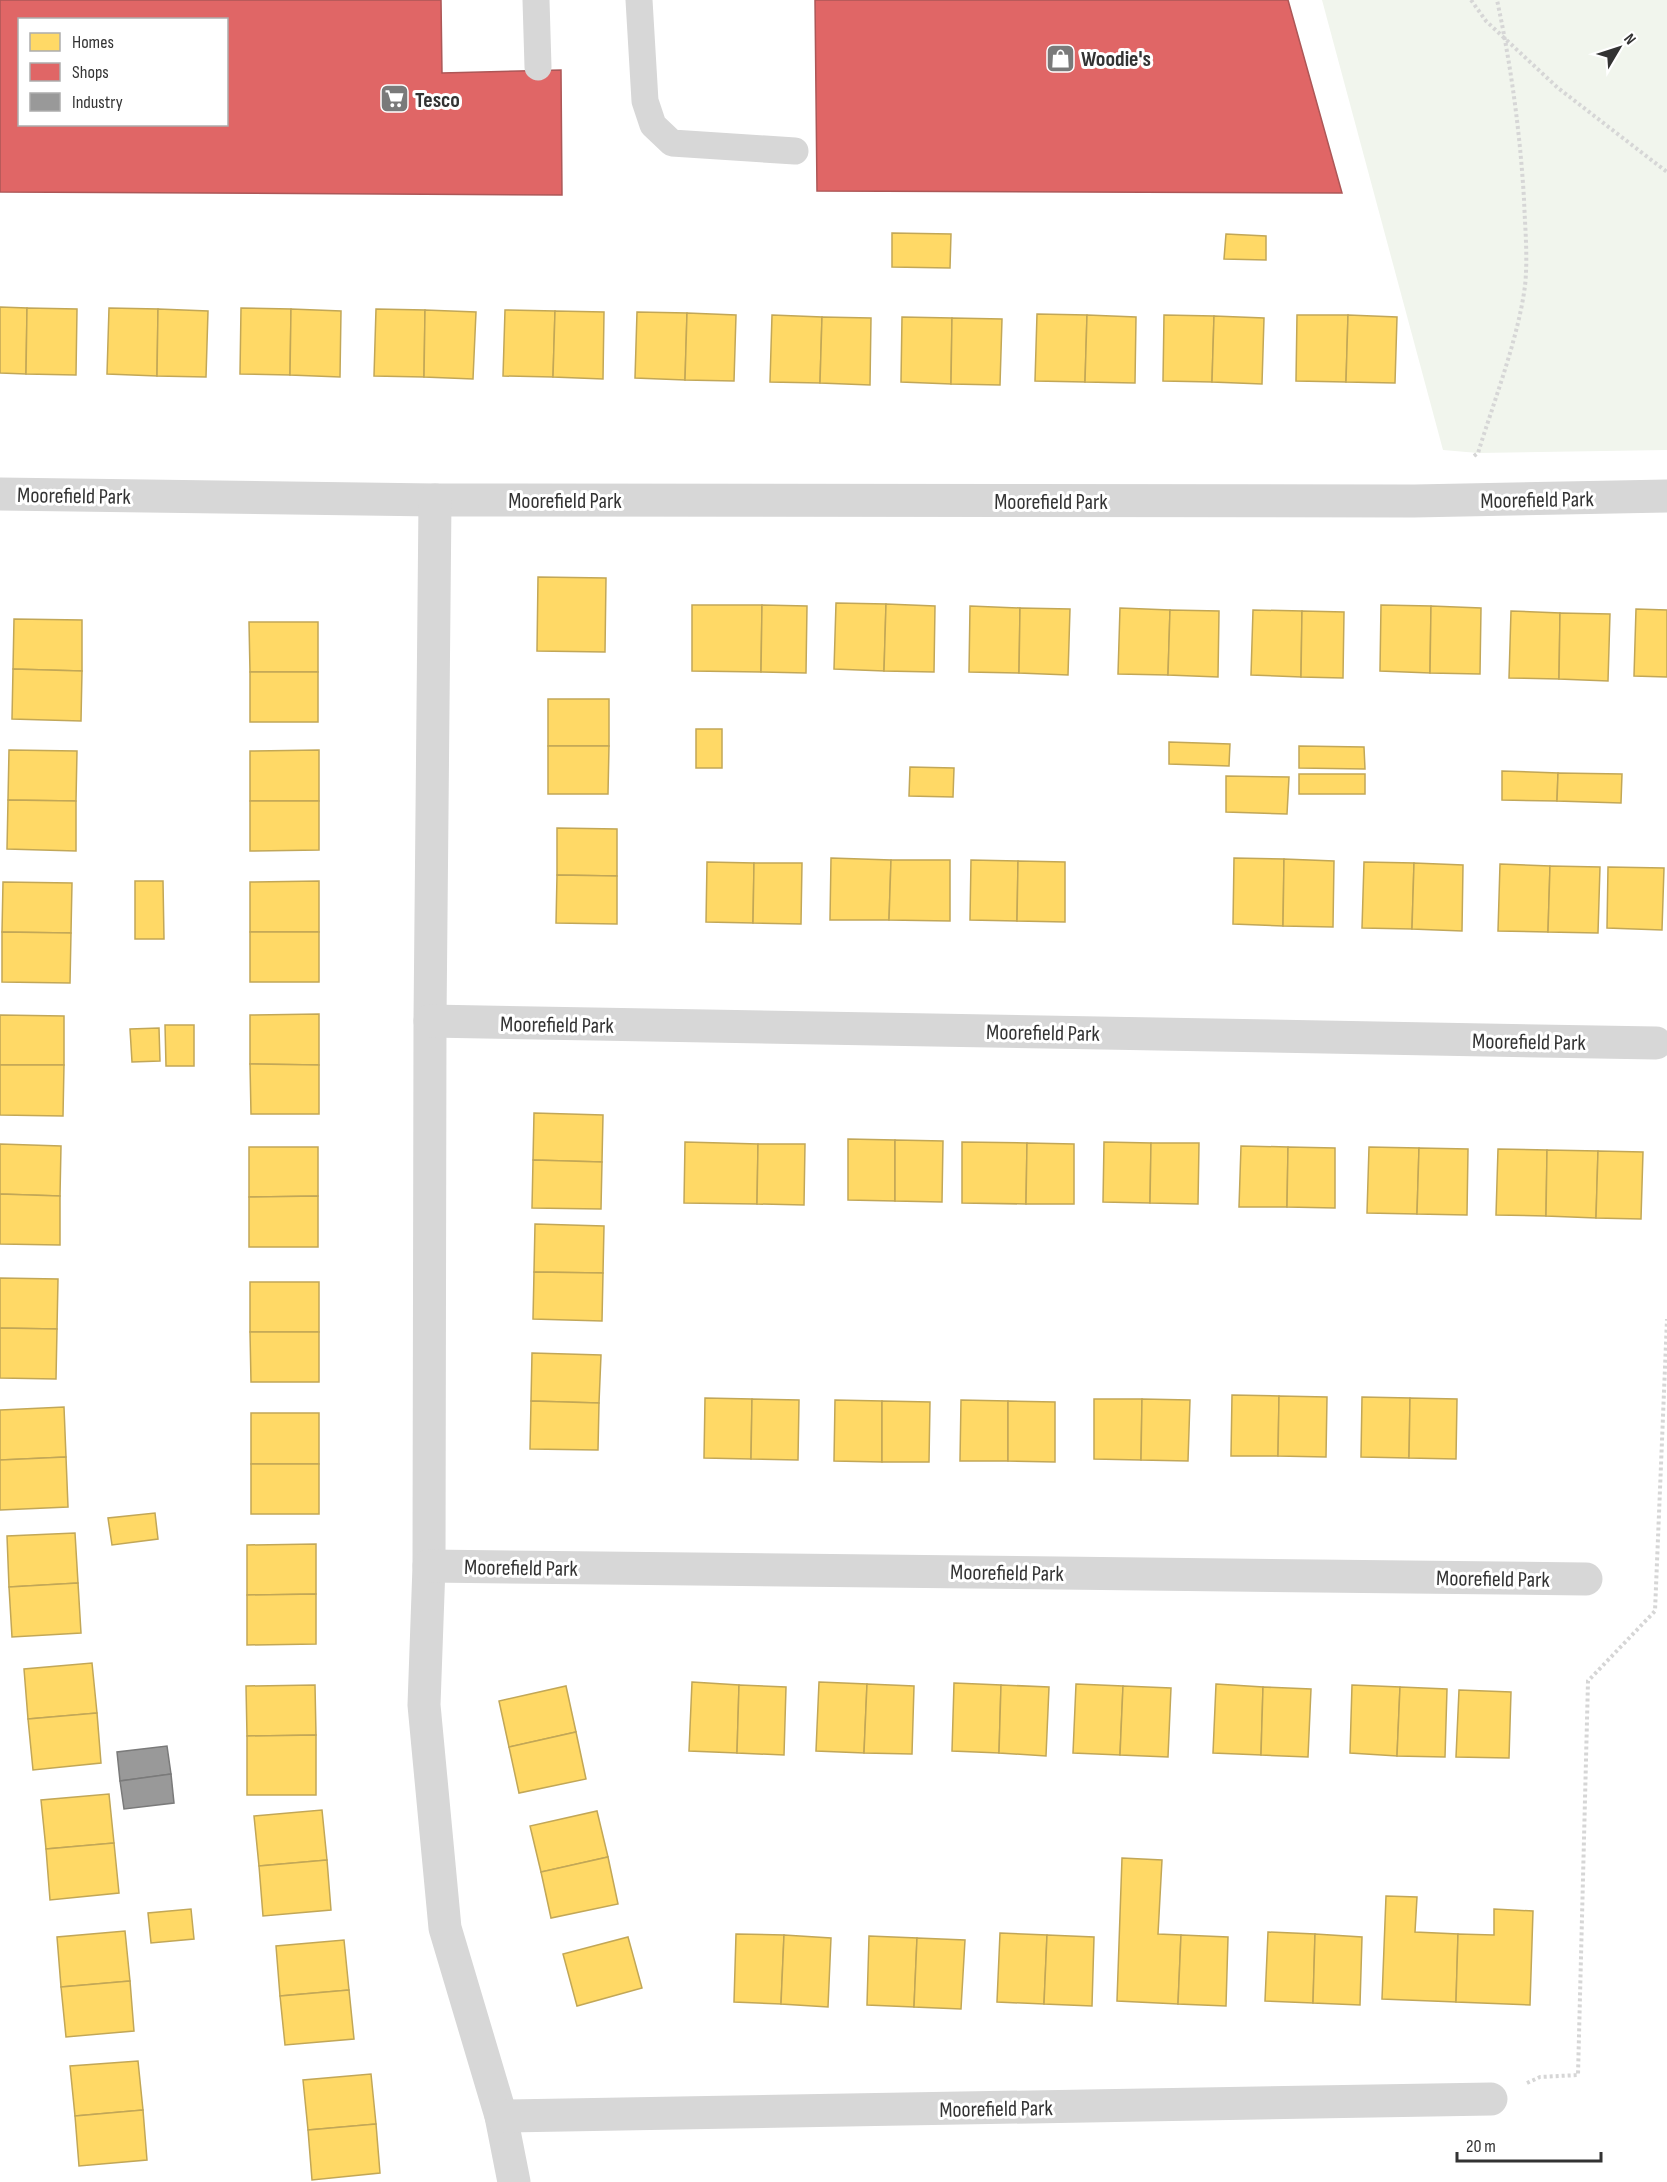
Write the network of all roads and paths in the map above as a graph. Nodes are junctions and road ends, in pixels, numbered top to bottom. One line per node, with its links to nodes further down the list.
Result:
1 (536, 0): 6 (lane)
2 (639, 0): 7 (lane)
3 (1471, 0): 5 (path)
4 (1497, 0): 5 (path)
5 (1506, 39): 8 (path); 12 (path)
6 (538, 67)
7 (795, 151)
8 (1667, 172)
9 (0, 494): 11 (street, Moorefield Park)
10 (1667, 496): 12 (street, Moorefield Park)
11 (435, 500): 12 (street, Moorefield Park); 13 (street)
12 (1468, 501)
13 (430, 1021): 14 (street, Moorefield Park); 16 (street)
14 (1656, 1043)
15 (1667, 1320): 18 (path)
16 (429, 1566): 17 (street, Moorefield Park); 19 (street)
17 (1586, 1579)
18 (1491, 2099): 19 (street, Moorefield Park)
19 (501, 2116): 20 (street)
20 (514, 2182)

